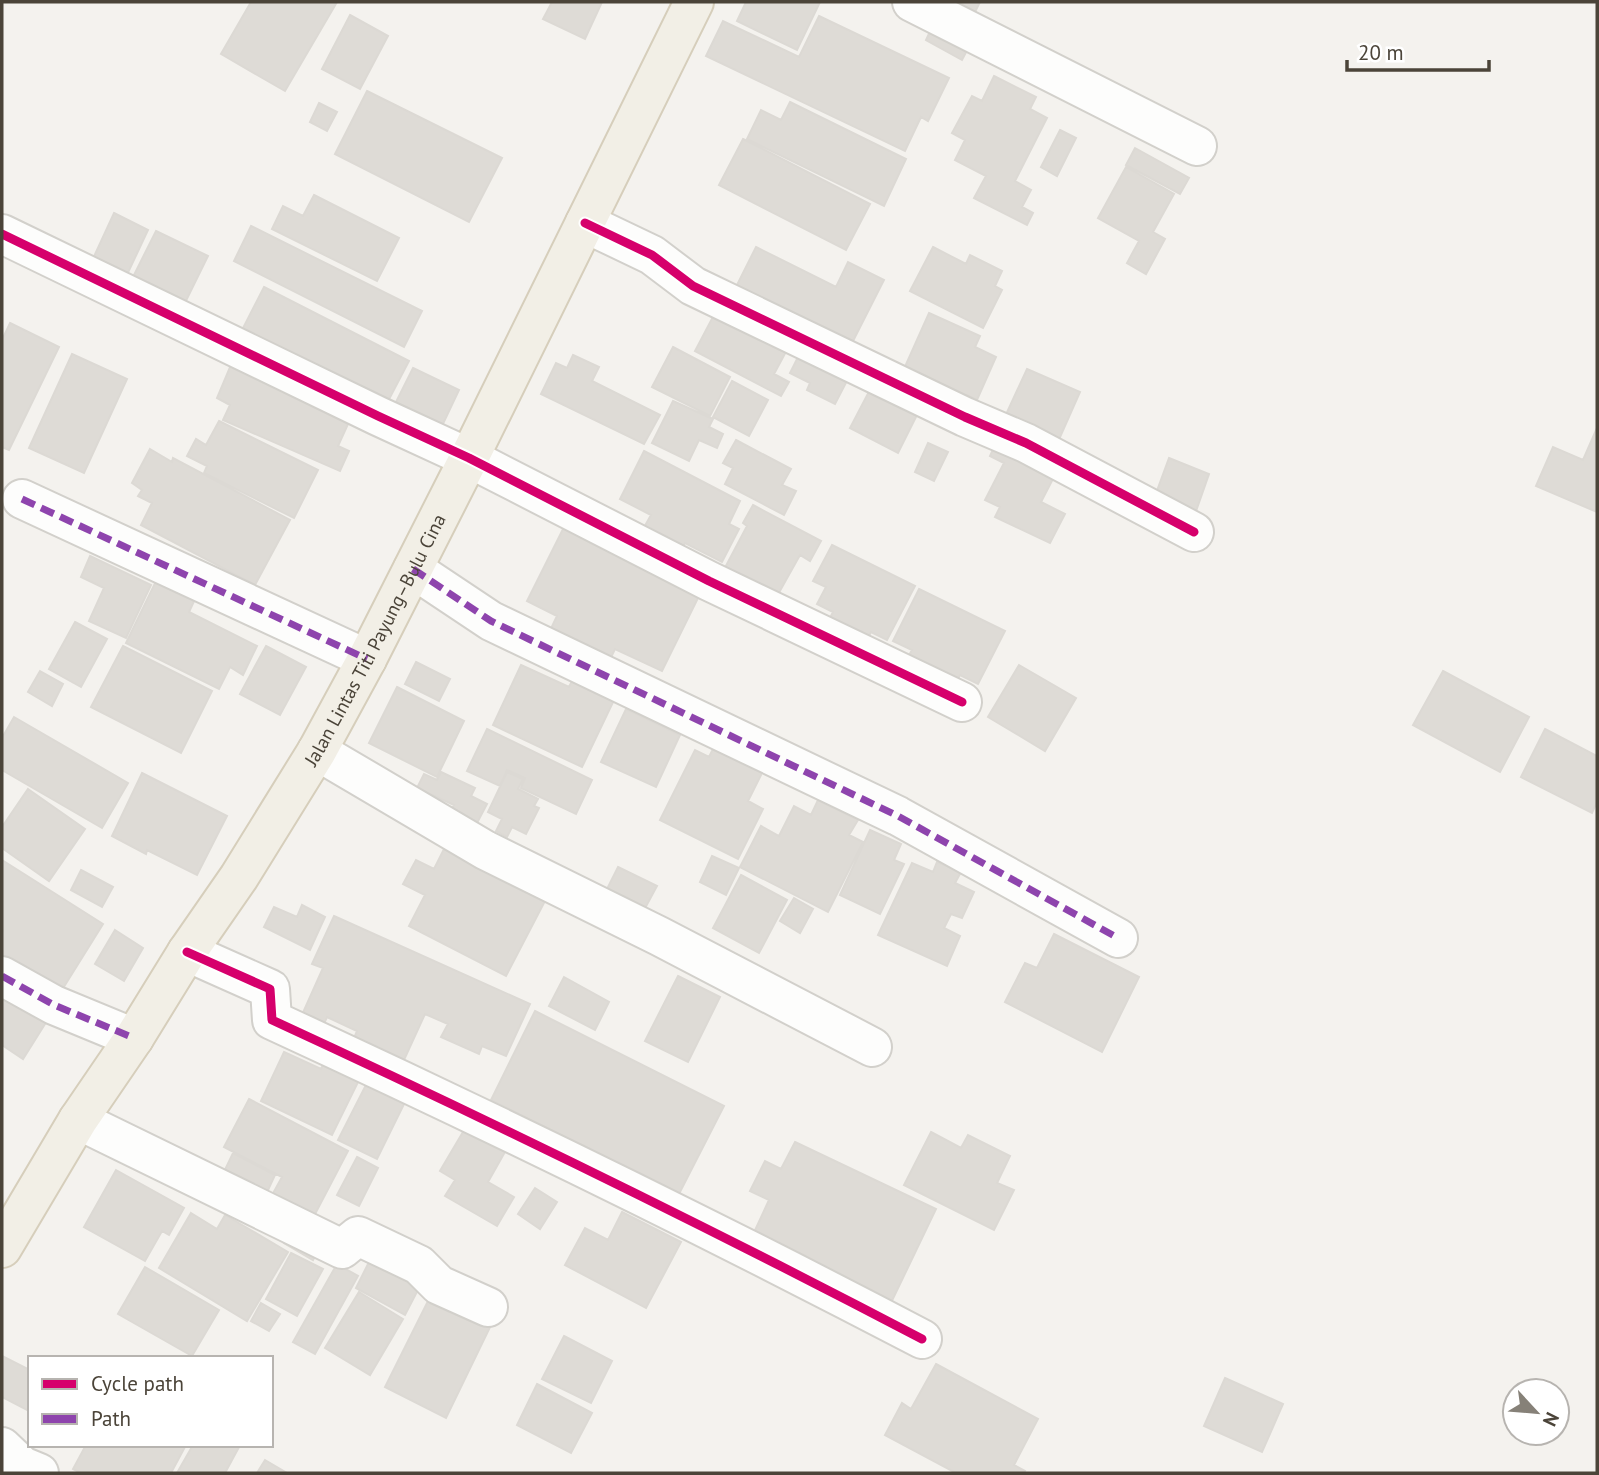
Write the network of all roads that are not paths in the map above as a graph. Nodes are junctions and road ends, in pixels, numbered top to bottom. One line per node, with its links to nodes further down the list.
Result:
1 (694, 2): 4 (main road, Jalan Lintas Titi Payung–Bulu Cina)
2 (912, 2): 3 (street)
3 (1197, 146)
4 (585, 223): 6 (main road, Jalan Lintas Titi Payung–Bulu Cina); 8 (street)
5 (2, 234): 6 (street)
6 (469, 458): 9 (main road, Jalan Lintas Titi Payung–Bulu Cina); 11 (street)
7 (22, 499): 10 (street)
8 (1194, 532)
9 (413, 569): 10 (main road, Jalan Lintas Titi Payung–Bulu Cina); 13 (street)
10 (367, 659): 12 (main road, Jalan Lintas Titi Payung–Bulu Cina)
11 (962, 702)
12 (317, 751): 14 (main road, Jalan Lintas Titi Payung–Bulu Cina); 17 (street)
13 (1118, 938)
14 (187, 953): 16 (main road, Jalan Lintas Titi Payung–Bulu Cina); 21 (street)
15 (2, 976): 16 (street)
16 (134, 1038): 18 (main road, Jalan Lintas Titi Payung–Bulu Cina)
17 (872, 1047)
18 (78, 1120): 19 (main road, Jalan Lintas Titi Payung–Bulu Cina); 20 (street)
19 (2, 1248)
20 (488, 1307)
21 (922, 1339)
22 (2, 1447): 23 (street)
23 (39, 1473)

